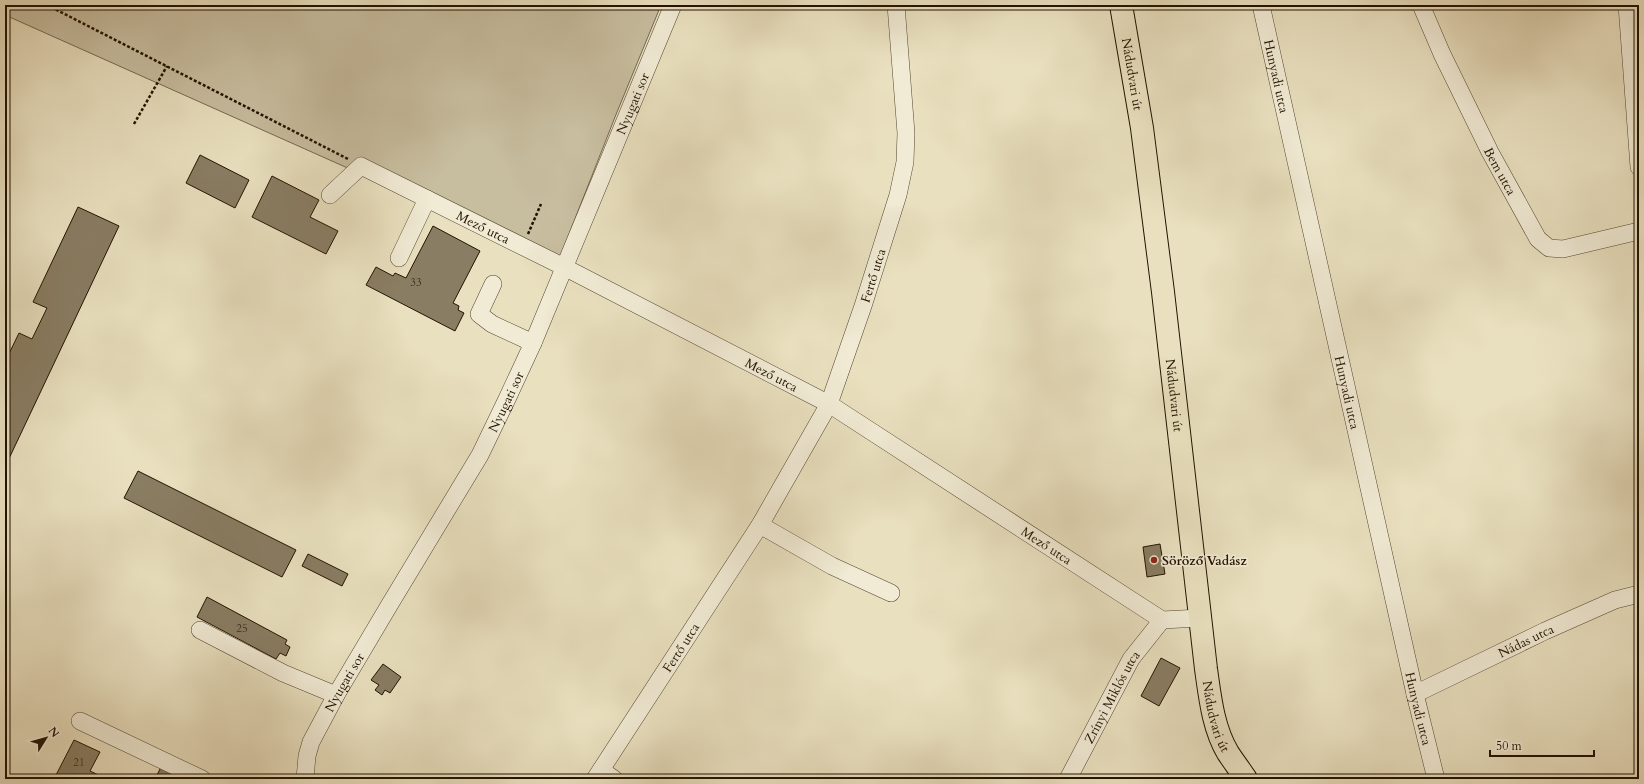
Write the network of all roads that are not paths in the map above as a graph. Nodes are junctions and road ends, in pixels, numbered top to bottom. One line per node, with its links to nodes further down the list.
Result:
1 (673, 5): 12 (street, Nyugati sor)
2 (896, 5): 15 (street, Fertő utca)
3 (1121, 5): 19 (main road, Nádudvari út)
4 (1262, 5): 22 (street, Hunyadi utca)
5 (1421, 5): 10 (street, Bem utca)
6 (1627, 5): 7 (street)
7 (1639, 166)
8 (330, 195): 9 (street, Mező utca)
9 (427, 199): 11 (street); 12 (street, Mező utca)
10 (1639, 231)
11 (400, 258)
12 (564, 267): 14 (street, Nyugati sor); 15 (street, Mező utca)
13 (493, 284): 14 (street)
14 (533, 343): 23 (street, Nyugati sor)
15 (829, 404): 16 (street, Fertő utca); 20 (street, Mező utca)
16 (760, 525): 17 (street); 25 (street, Fertő utca)
17 (891, 593)
18 (1639, 594): 22 (street, Nádas utca)
19 (1200, 618): 20 (street); 29 (main road, Nádudvari út)
20 (1162, 620): 28 (street, Zrínyi Miklós utca)
21 (200, 630): 23 (street)
22 (1415, 694): 30 (street, Hunyadi utca)
23 (336, 695): 27 (street, Nyugati sor)
24 (80, 720): 26 (street)
25 (603, 776)
26 (202, 779)
27 (305, 779)
28 (1068, 779)
29 (1246, 779)
30 (1436, 779)

